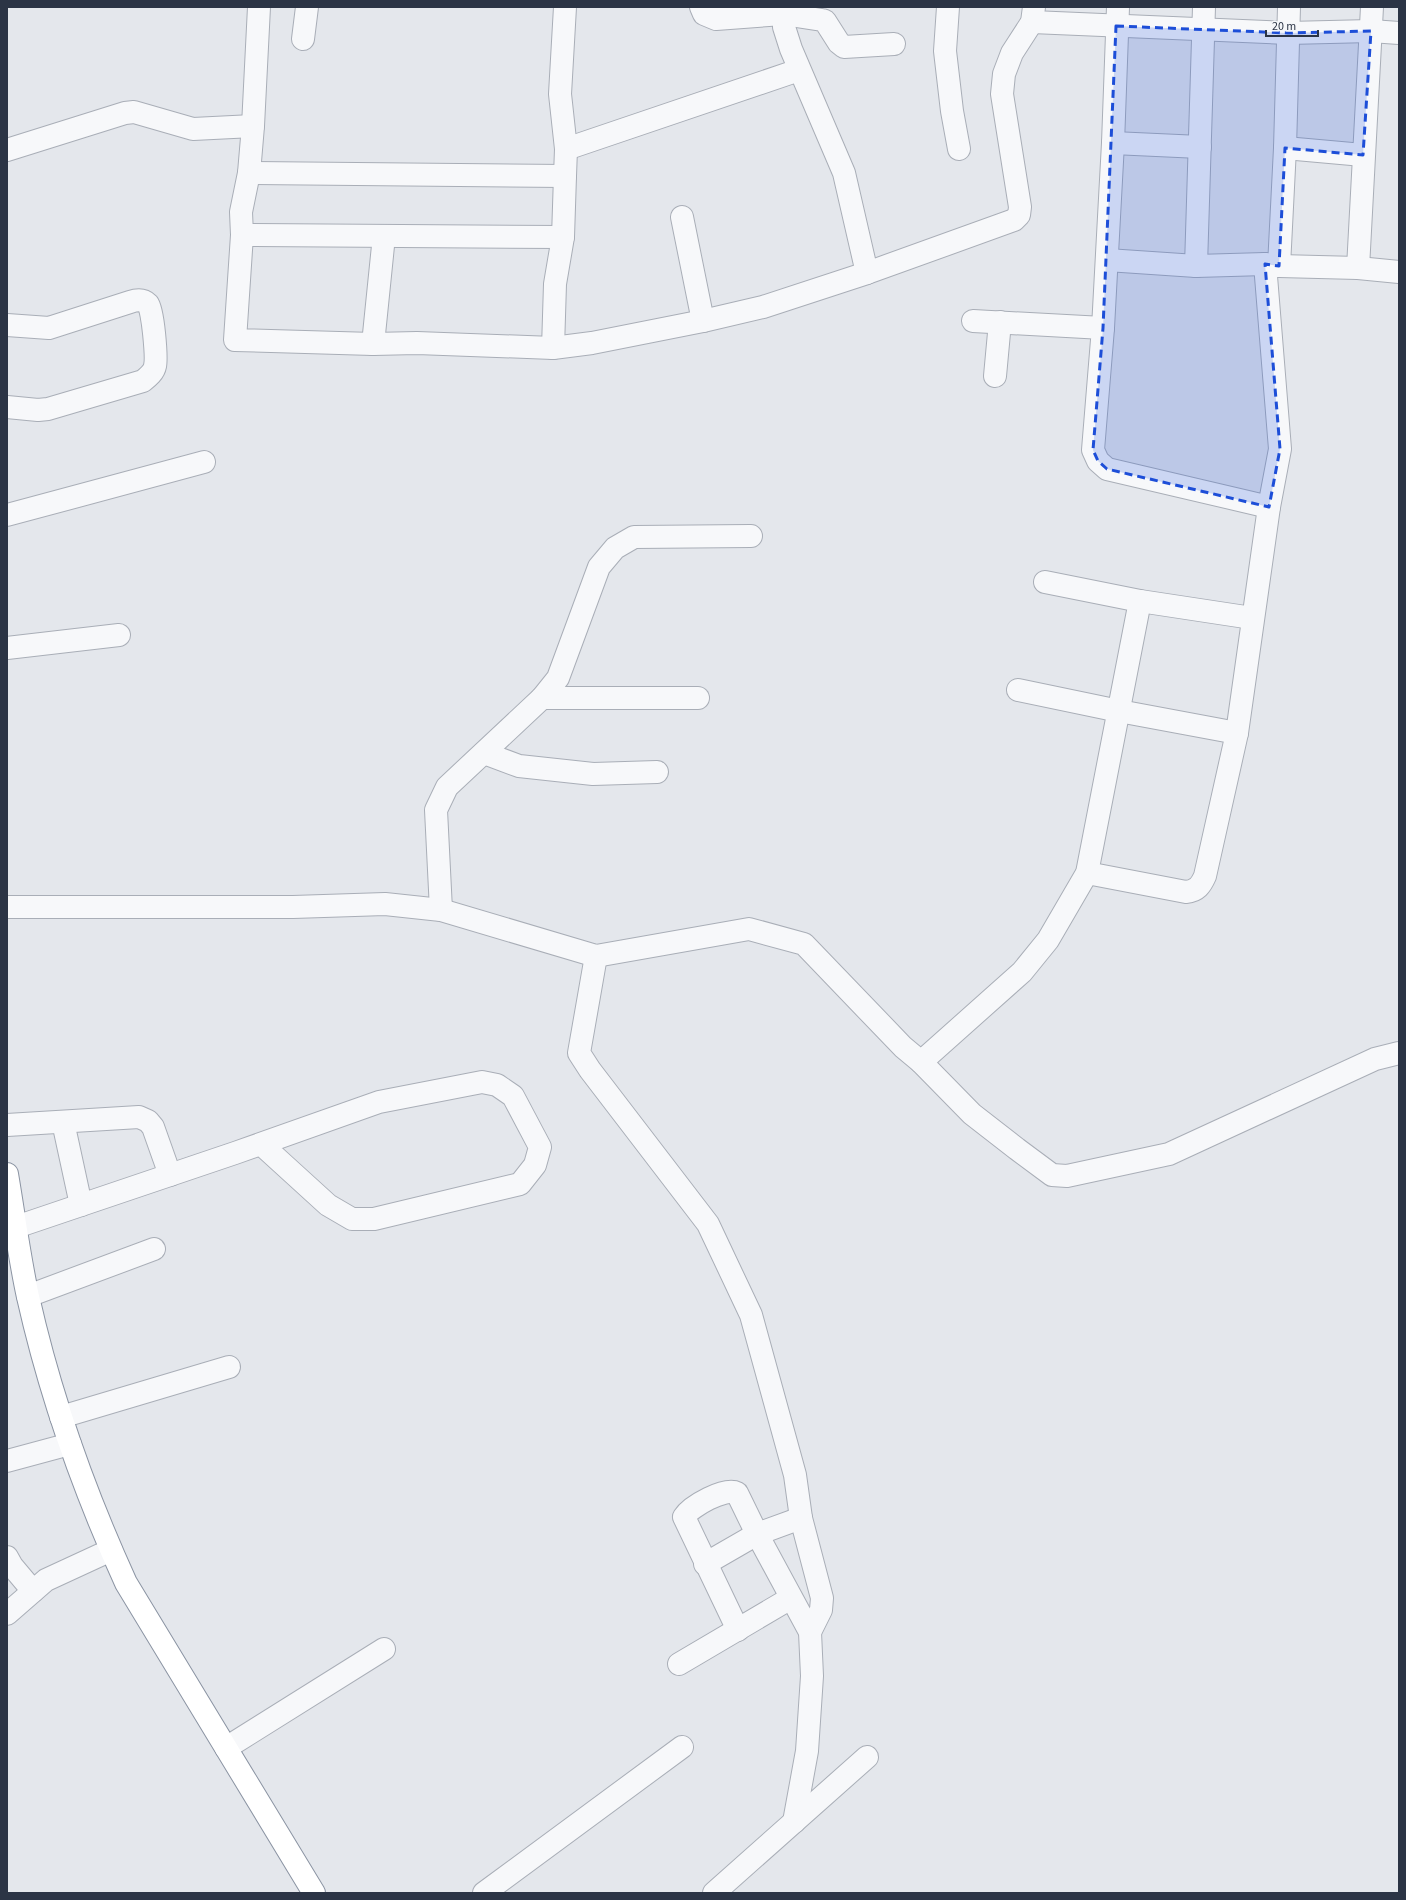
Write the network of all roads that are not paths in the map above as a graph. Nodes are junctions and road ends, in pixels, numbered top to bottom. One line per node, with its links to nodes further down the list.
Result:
1 (259, 7): 18 (street)
2 (307, 7): 15 (street)
3 (565, 7): 22 (street)
4 (700, 7): 8 (street)
5 (948, 7): 23 (street)
6 (1289, 7): 13 (street)
7 (1372, 7): 12 (street)
8 (783, 10): 16 (street); 17 (street)
9 (1033, 14): 10 (street); 37 (street)
10 (1117, 16): 11 (street); 19 (street)
11 (1204, 17): 13 (street); 20 (street)
12 (1371, 31): 13 (street); 14 (street); 25 (street)
13 (1288, 33): 21 (street)
14 (1399, 33)
15 (303, 39)
16 (894, 44)
17 (799, 70): 22 (street); 37 (street)
18 (253, 126): 24 (street); 26 (street)
19 (1114, 143): 20 (street); 32 (street)
20 (1200, 147): 34 (street)
21 (1285, 148): 25 (street); 33 (street)
22 (566, 149): 27 (street)
23 (959, 149)
24 (7, 150)
25 (1363, 156): 35 (street)
26 (249, 173): 27 (street); 29 (street)
27 (565, 176): 31 (street)
28 (682, 217): 38 (street)
29 (242, 235): 30 (street); 43 (street)
30 (384, 236): 31 (street); 43 (street)
31 (563, 237): 44 (street)
32 (1107, 260): 34 (street); 42 (street)
33 (1272, 265): 34 (street); 35 (street); 48 (street)
34 (1196, 266)
35 (1358, 268): 36 (street)
36 (1399, 272)
37 (867, 273): 38 (street)
38 (703, 321): 44 (street)
39 (973, 321): 40 (street)
40 (1000, 322): 42 (street); 45 (street)
41 (7, 325): 46 (street)
42 (1103, 328): 48 (street)
43 (373, 344): 44 (street)
44 (553, 348)
45 (995, 376)
46 (7, 407)
47 (204, 462): 49 (street)
48 (1269, 508): 53 (street)
49 (7, 515)
50 (751, 536): 57 (street)
51 (1045, 582): 52 (street)
52 (1140, 601): 53 (street); 59 (street)
53 (1252, 618): 60 (street)
54 (119, 635): 55 (street)
55 (7, 648)
56 (1018, 690): 59 (street)
57 (542, 698): 58 (street); 61 (street)
58 (698, 698)
59 (1118, 711): 60 (street); 63 (street)
60 (1236, 733): 63 (street)
61 (484, 753): 62 (street); 65 (street)
62 (657, 772)
63 (1087, 873): 68 (street)
64 (7, 907): 65 (street)
65 (441, 910): 66 (street)
66 (596, 956): 68 (street); 82 (street)
67 (1399, 1052): 68 (street)
68 (921, 1062)
69 (63, 1122): 70 (street); 73 (street); 74 (street)
70 (7, 1125)
71 (261, 1144): 71 (street); 73 (street)
72 (7, 1174): 75 (highway)
73 (170, 1175): 74 (street)
74 (81, 1205): 75 (street)
75 (16, 1227): 77 (highway)
76 (154, 1249): 77 (street)
77 (28, 1296): 79 (highway)
78 (229, 1367): 79 (street)
79 (61, 1417): 80 (highway)
80 (70, 1444): 81 (street); 84 (highway)
81 (7, 1461)
82 (801, 1518): 83 (street); 90 (street)
83 (757, 1534): 86 (street); 86 (street); 87 (street)
84 (111, 1550): 88 (street); 94 (highway)
85 (7, 1557): 88 (street)
86 (705, 1564): 89 (street)
87 (792, 1598): 89 (street); 90 (street)
88 (16, 1600)
89 (738, 1630): 92 (street)
90 (810, 1632): 96 (street)
91 (384, 1649): 94 (street)
92 (679, 1664)
93 (682, 1747): 98 (street)
94 (226, 1748): 97 (highway)
95 (867, 1757): 96 (street)
96 (794, 1822): 99 (street)
97 (314, 1893)
98 (484, 1893)
99 (714, 1893)

